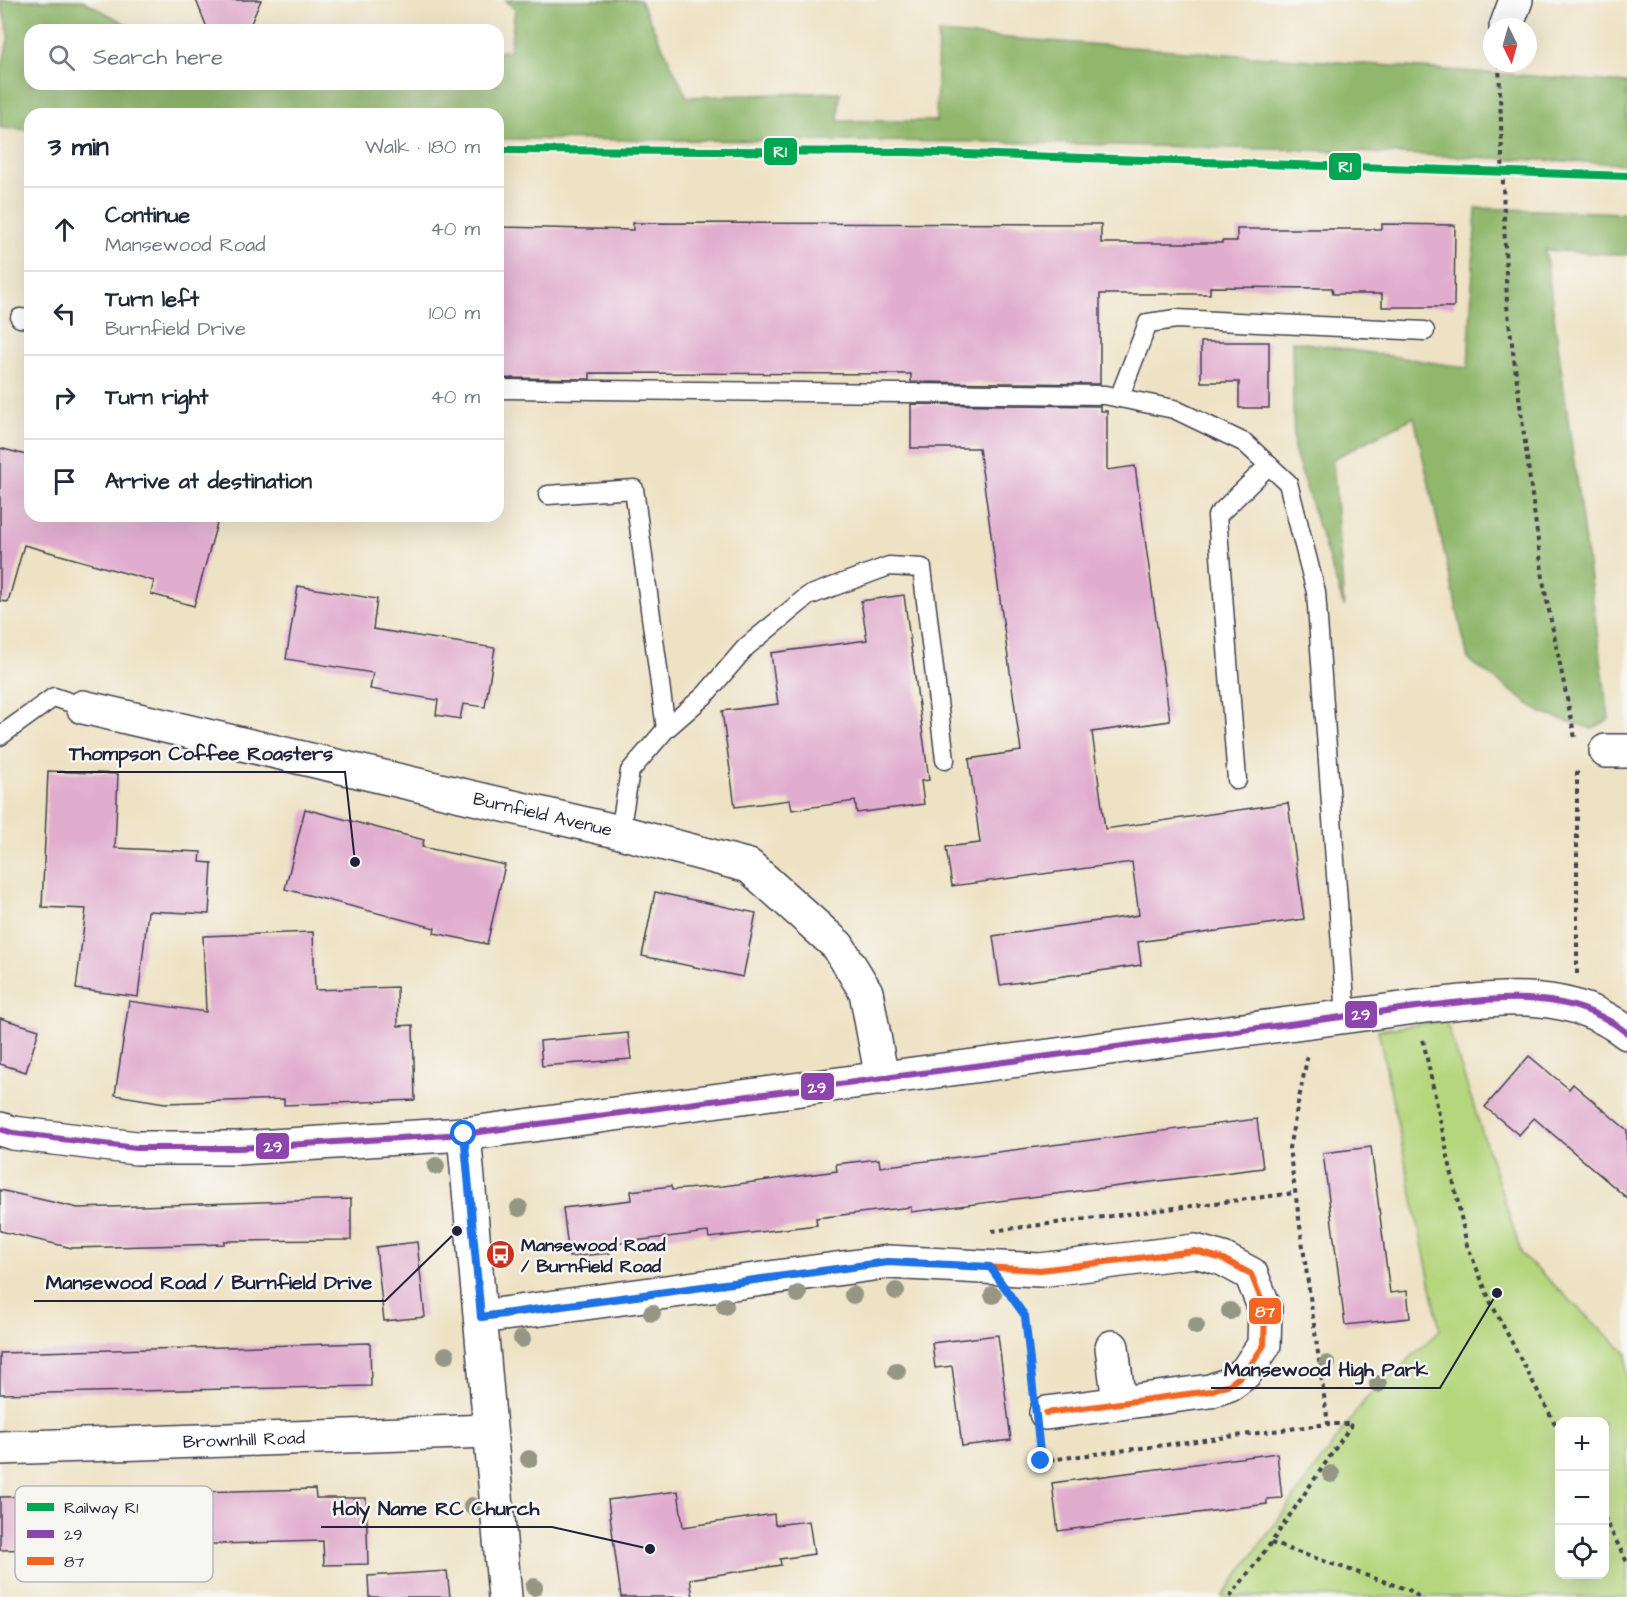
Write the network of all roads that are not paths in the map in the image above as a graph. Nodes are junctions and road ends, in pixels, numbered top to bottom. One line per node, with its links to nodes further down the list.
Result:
1 (1516, 0): 2 (street)
2 (1509, 18)
3 (1425, 330): 5 (lane)
4 (504, 389): 5 (lane)
5 (1119, 398): 6 (lane)
6 (1269, 465): 12 (lane); 14 (lane)
7 (548, 495): 9 (lane)
8 (83, 707): 10 (lane); 13 (street, Burnfield Avenue)
9 (666, 729): 11 (lane); 13 (lane)
10 (0, 736)
11 (945, 760)
12 (1237, 780)
13 (620, 832): 16 (street, Burnfield Avenue)
14 (1331, 1018): 15 (street); 16 (street)
15 (1627, 1033)
16 (882, 1079): 18 (street)
17 (0, 1129): 18 (street)
18 (464, 1134): 19 (street)
19 (481, 1317): 21 (street); 23 (street)
20 (1112, 1347): 21 (street)
21 (1119, 1402): 22 (street)
22 (1039, 1414)
23 (489, 1431): 24 (street, Brownhill Road); 25 (street)
24 (0, 1448)
25 (505, 1597)

